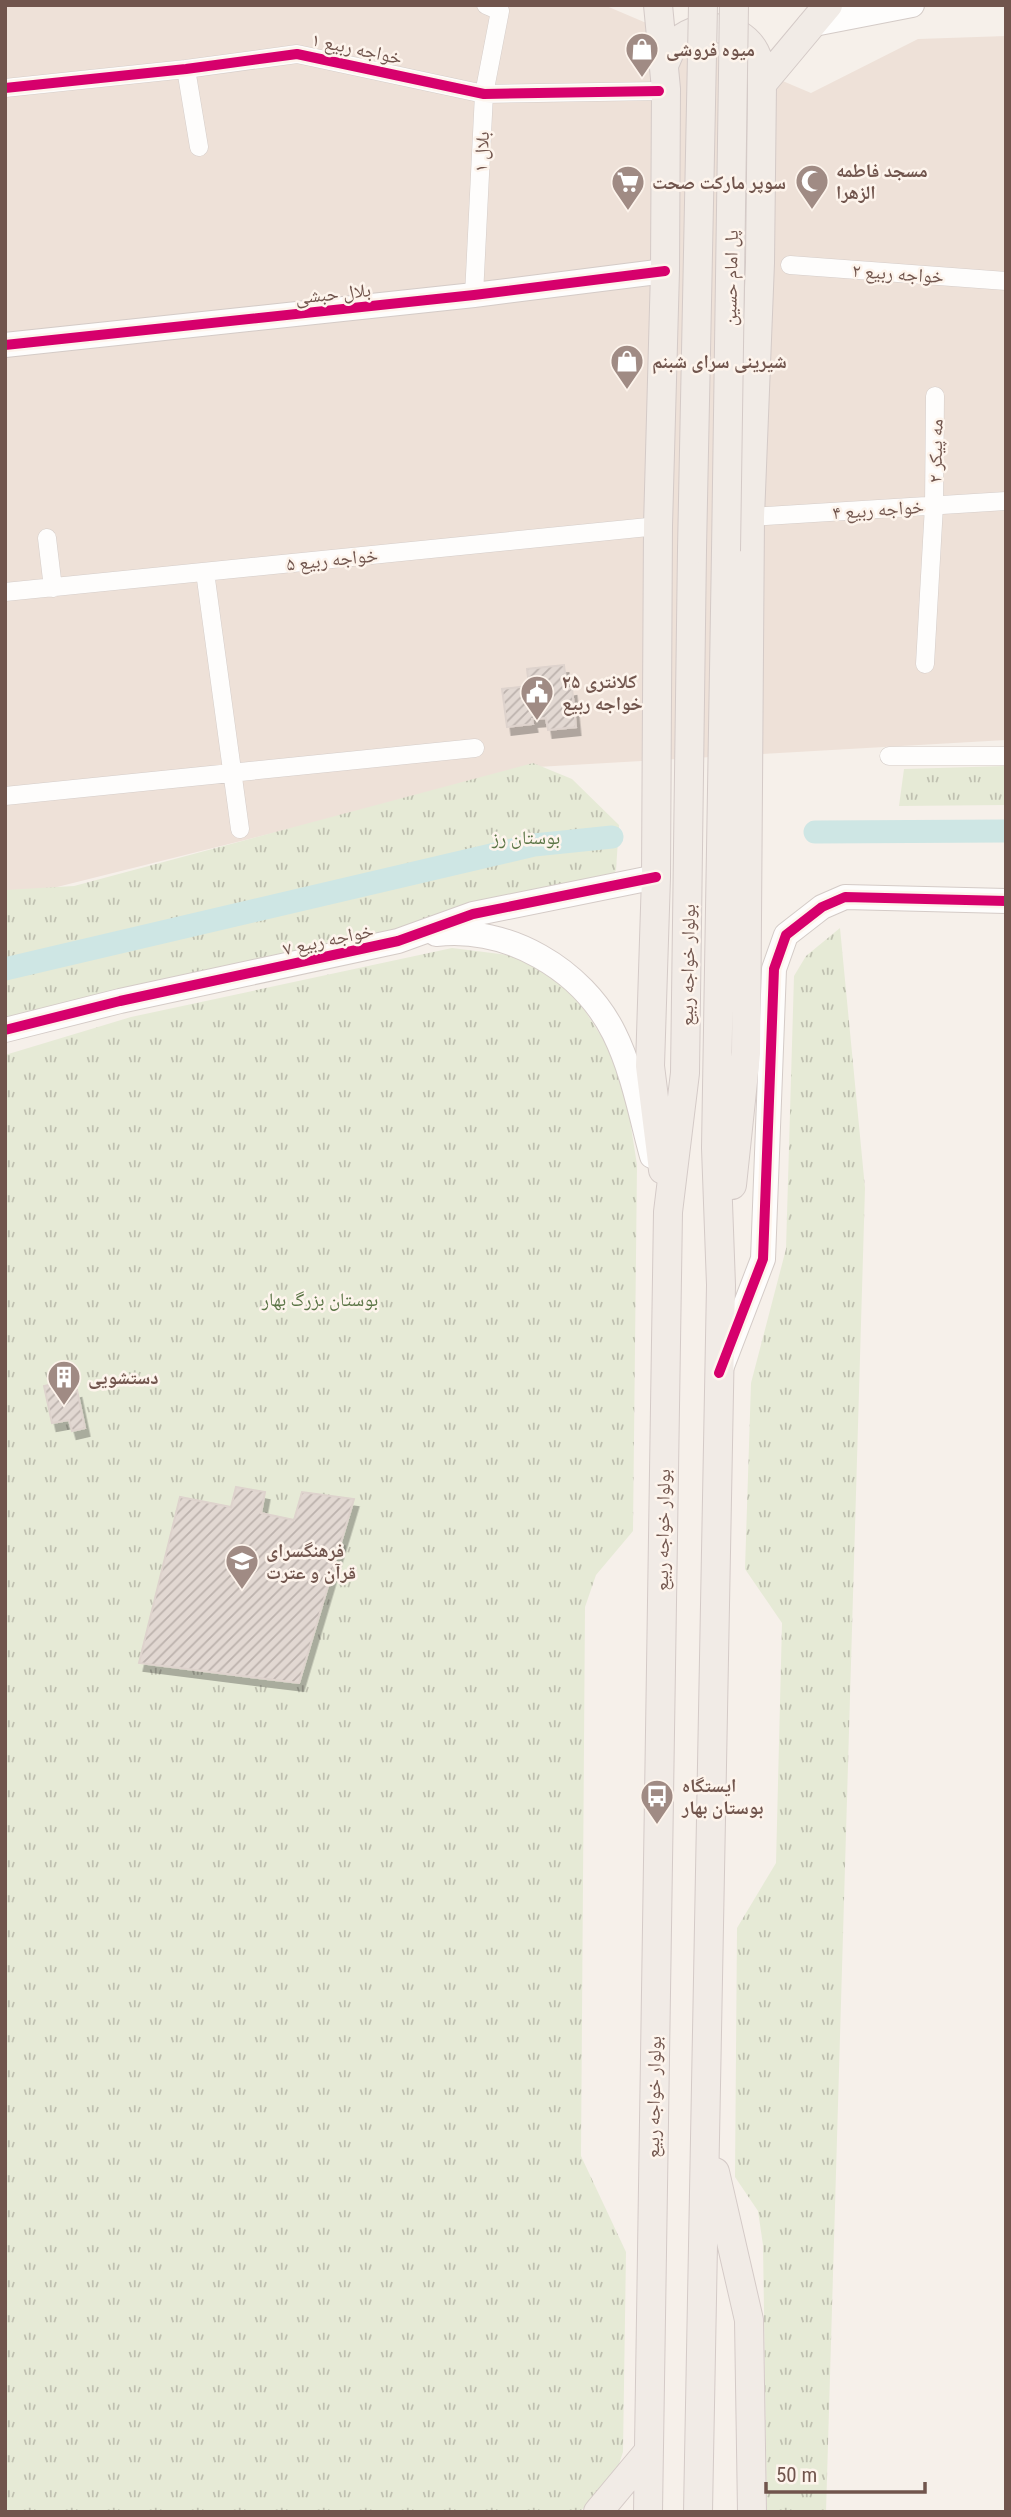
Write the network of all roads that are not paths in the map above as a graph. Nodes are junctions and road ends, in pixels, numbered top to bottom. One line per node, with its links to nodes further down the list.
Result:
1 (658, 5): 8 (main road)
2 (703, 5): 24 (main road, پل امام حسین, bridge)
3 (734, 5): 25 (main road, پل امام حسین, bridge)
4 (912, 5): 6 (street)
5 (493, 8): 11 (street, بلال ۱)
6 (819, 15): 9 (main road)
7 (186, 69): 10 (street, خواجه ربیع ۱); 11 (street, خواجه ربیع ۱); 12 (street)
8 (661, 78): 9 (main road); 11 (street, خواجه ربیع ۱); 14 (main road)
9 (762, 84): 21 (main road)
10 (5, 88)
11 (484, 94): 16 (street, بلال ۱)
12 (199, 147)
13 (790, 265): 15 (street, خواجه ربیع ۲)
14 (665, 271): 16 (street, بلال حبشی); 22 (main road)
15 (1006, 281)
16 (474, 295): 17 (street, بلال حبشی)
17 (5, 345)
18 (935, 396): 20 (street, مه پیکر ۲)
19 (1006, 502): 20 (street, خواجه ربیع ۴)
20 (934, 506): 21 (street, خواجه ربیع ۴); 29 (street, مه پیکر ۲)
21 (750, 517): 41 (main road)
22 (659, 526): 26 (street, خواجه ربیع ۵); 36 (main road)
23 (47, 538): 27 (street)
24 (692, 550): 40 (main road, بولوار خواجه ربیع)
25 (726, 551): 41 (main road, بولوار خواجه ربیع)
26 (205, 572): 27 (street, خواجه ربیع ۵); 33 (street)
27 (53, 588): 28 (street, خواجه ربیع ۵)
28 (5, 592)
29 (925, 664)
30 (475, 748): 33 (street)
31 (888, 756): 32 (street)
32 (1006, 756)
33 (231, 772): 34 (street); 35 (street)
34 (5, 796)
35 (240, 829)
36 (656, 877): 38 (street, خواجه ربیع ۷); 40 (main road)
37 (1006, 901): 42 (street)
38 (398, 941): 39 (street, خواجه ربیع ۷); 40 (street)
39 (5, 1030)
40 (668, 1212): 44 (main road, بولوار خواجه ربیع)
41 (721, 1285): 42 (main road, بولوار خواجه ربیع)
42 (719, 1373): 43 (main road, بولوار خواجه ربیع)
43 (705, 2132): 47 (main road, بولوار خواجه ربیع); 48 (main road)
44 (648, 2452): 45 (main road); 46 (main road, بولوار خواجه ربیع)
45 (598, 2512)
46 (648, 2512)
47 (698, 2512)
48 (752, 2512)

